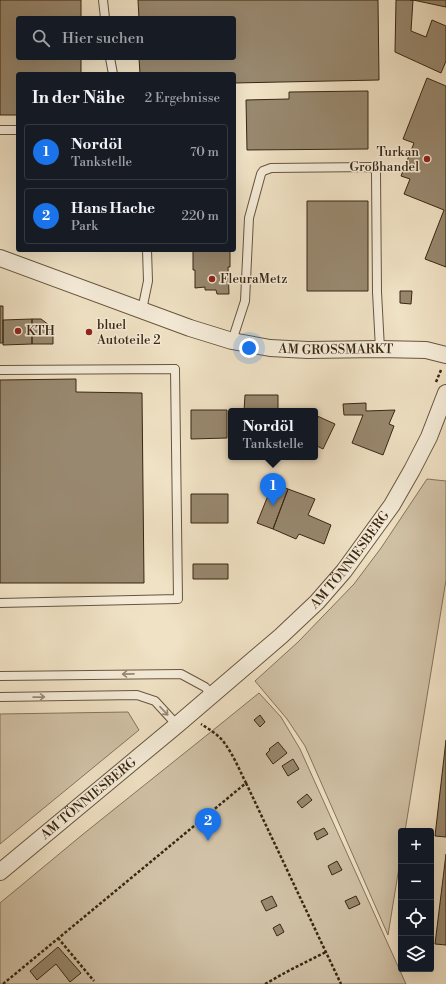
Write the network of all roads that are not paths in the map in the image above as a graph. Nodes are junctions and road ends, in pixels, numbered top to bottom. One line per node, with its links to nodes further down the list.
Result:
1 (103, 0): 2 (lane)
2 (105, 16)
3 (110, 60): 4 (lane)
4 (113, 72)
5 (0, 130): 6 (lane)
6 (16, 130)
7 (147, 252): 9 (lane)
8 (0, 258): 9 (street, AM GROSSMARKT)
9 (142, 310): 10 (street, AM GROSSMARKT)
10 (232, 341): 11 (street, AM GROSSMARKT); 11 (lane)
11 (380, 349): 12 (street, AM GROSSMARKT)
12 (444, 360)
13 (0, 370): 15 (lane)
14 (440, 390): 17 (street, AM TÖNNIESBERG)
15 (0, 603)
16 (0, 676): 17 (lane, one-way to 16)
17 (212, 695): 19 (street, AM TÖNNIESBERG)
18 (0, 697): 19 (lane, one-way to 19)
19 (177, 725): 20 (street, AM TÖNNIESBERG)
20 (0, 872)

